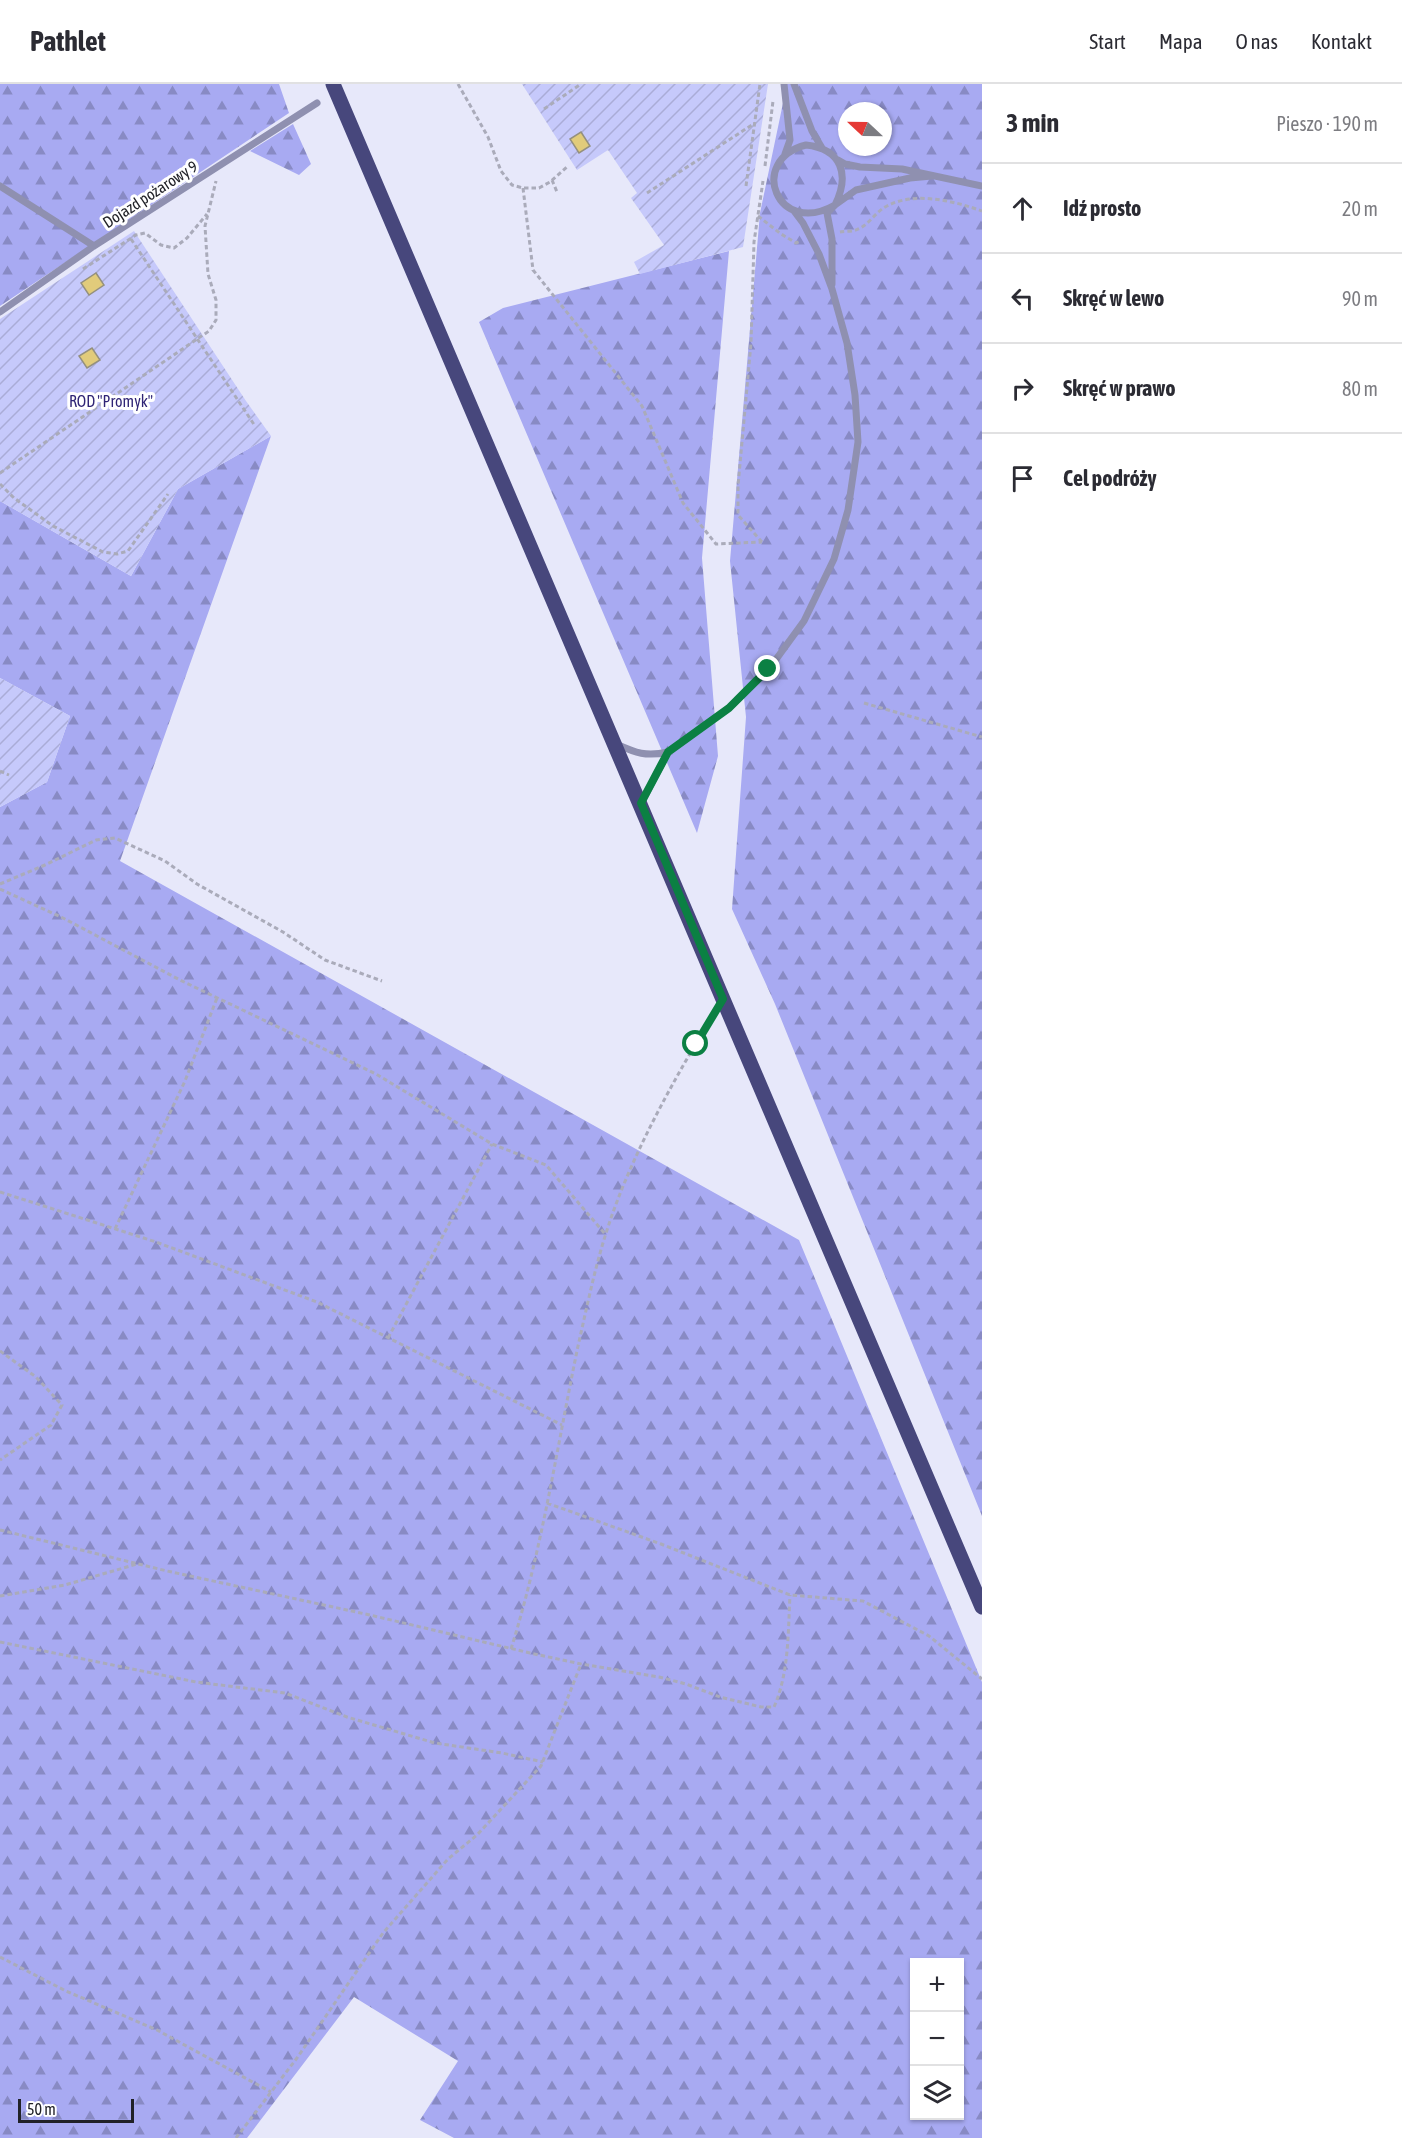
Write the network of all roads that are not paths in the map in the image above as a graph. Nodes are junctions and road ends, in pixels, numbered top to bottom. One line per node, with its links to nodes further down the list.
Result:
1 (333, 84): 16 (main road)
2 (784, 84): 6 (lane)
3 (794, 84): 5 (lane)
4 (316, 103): 13 (lane, Dojazd pożarowy 9)
5 (822, 148): 6 (lane); 7 (lane)
6 (785, 154): 12 (lane)
7 (835, 157): 8 (lane); 11 (lane)
8 (932, 176): 10 (lane); 11 (lane)
9 (0, 186): 13 (lane)
10 (982, 186)
11 (835, 205): 12 (lane); 14 (lane)
12 (794, 211): 14 (lane)
13 (94, 246): 15 (lane, Dojazd pożarowy 9)
14 (832, 289): 17 (lane)
15 (0, 312)
16 (614, 743): 17 (lane); 18 (main road)
17 (668, 752): 18 (lane)
18 (641, 803): 19 (main road)
19 (982, 1607)

